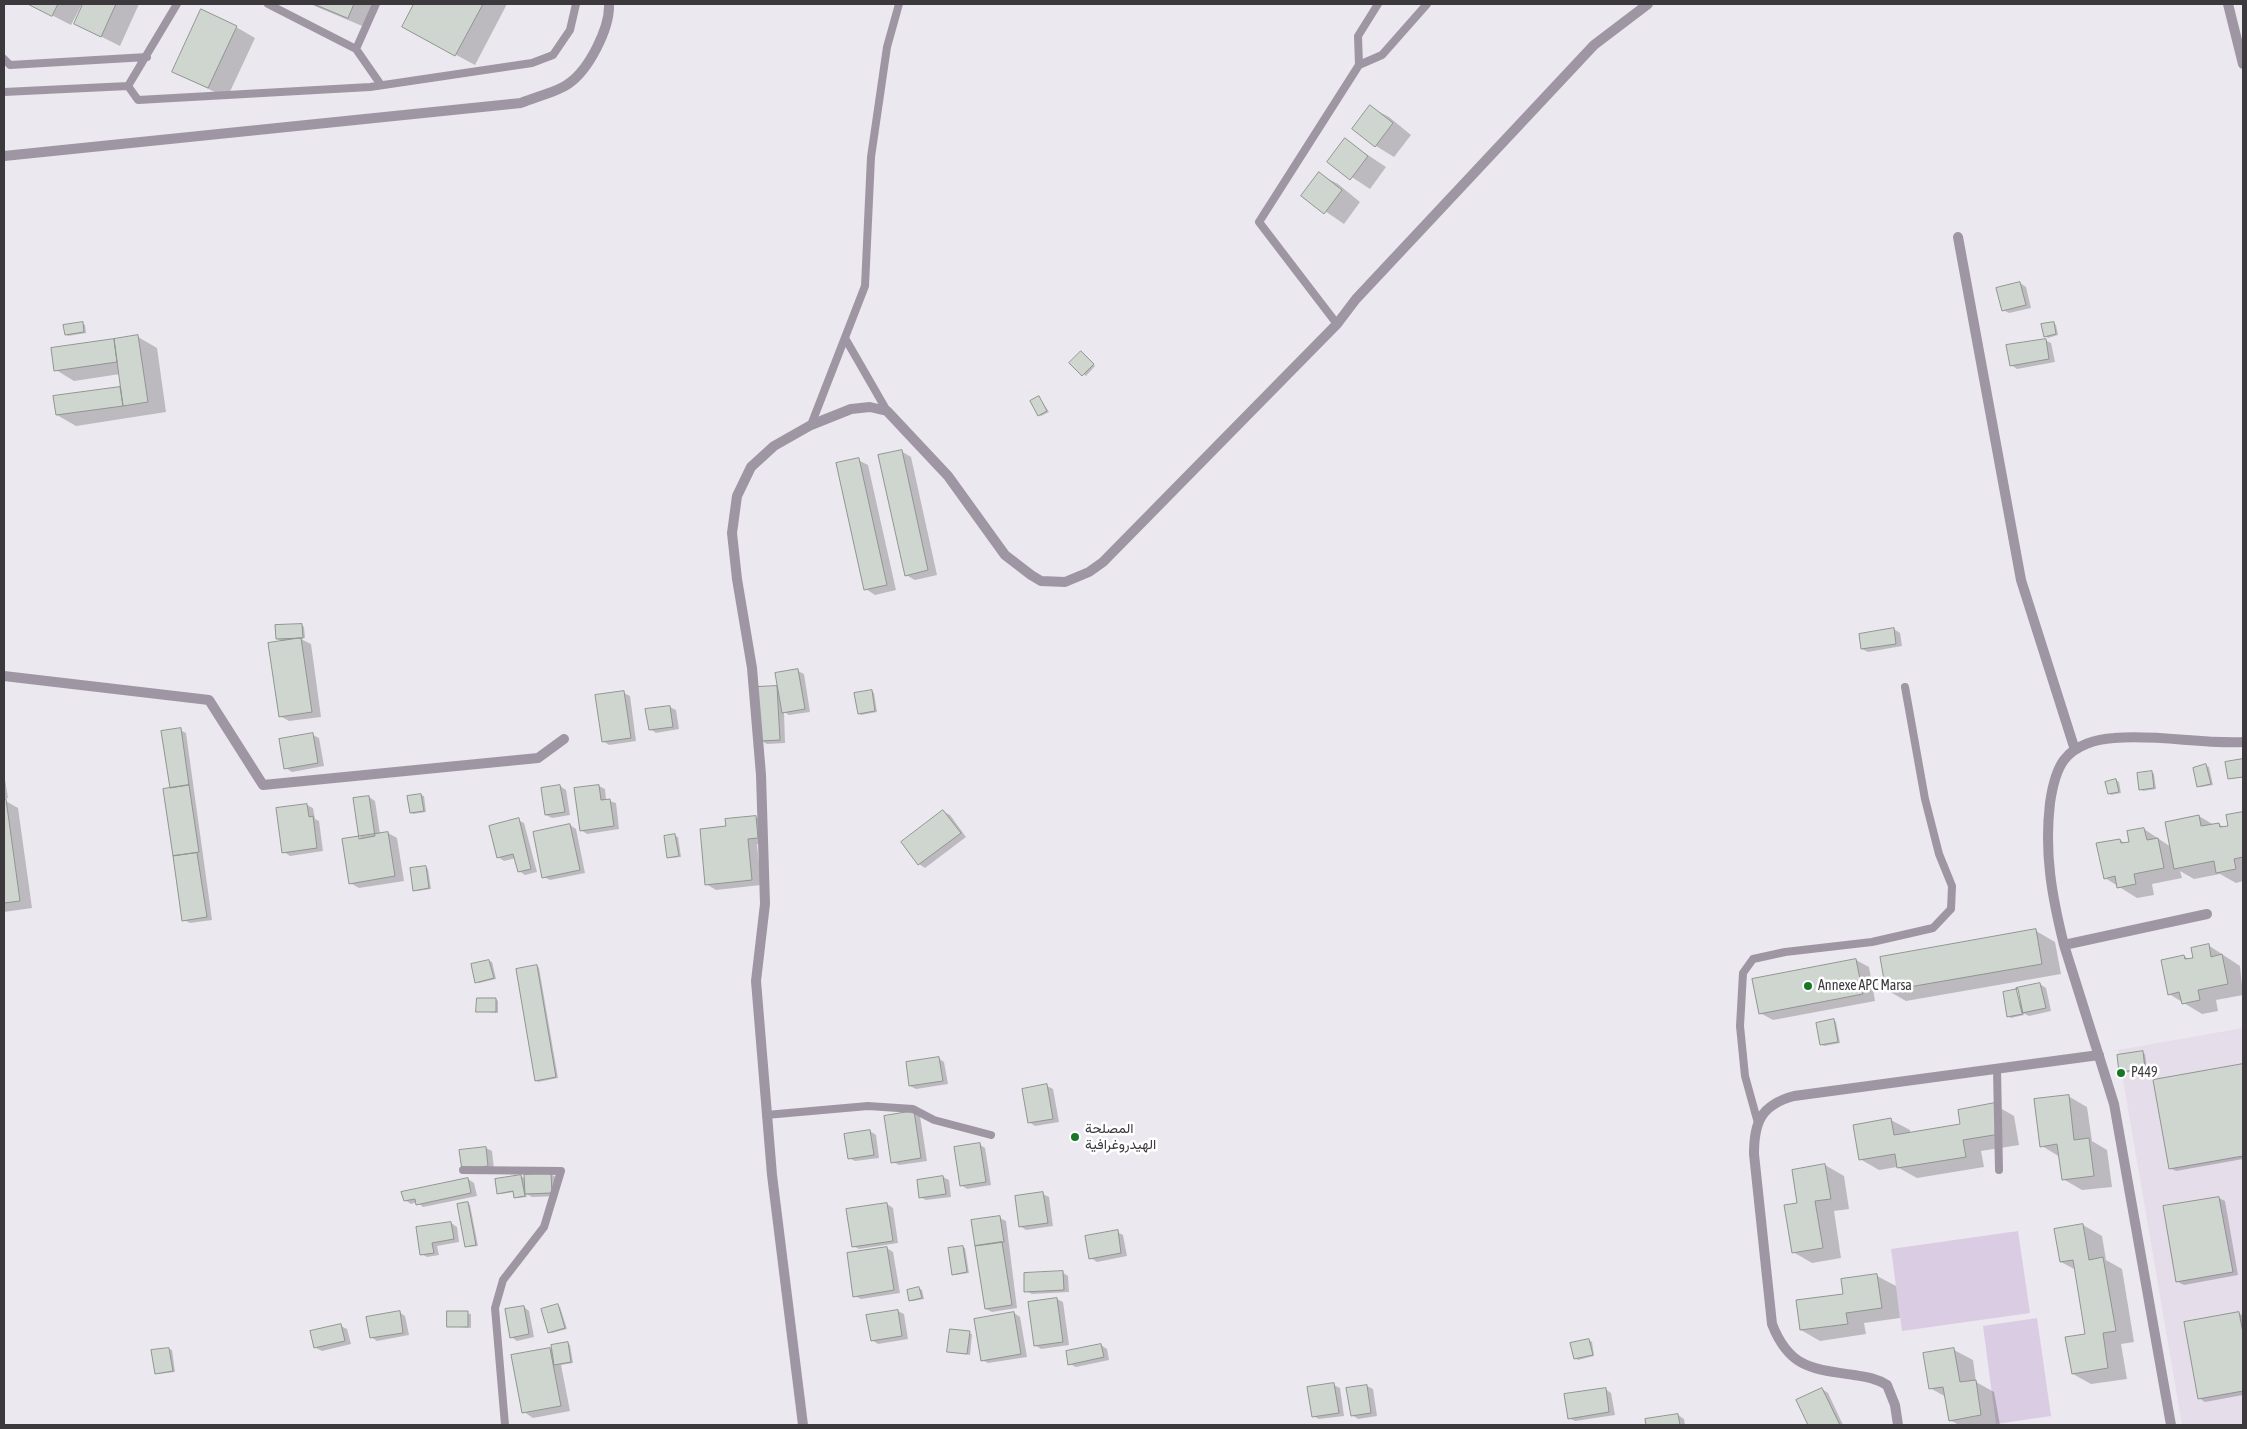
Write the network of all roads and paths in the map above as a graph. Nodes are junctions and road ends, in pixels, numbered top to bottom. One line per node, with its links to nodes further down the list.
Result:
1 (177, 4): 12 (lane)
2 (268, 4): 11 (lane)
3 (376, 4): 11 (lane)
4 (576, 4): 16 (lane)
5 (609, 4): 19 (street)
6 (899, 4): 22 (lane)
7 (1378, 4): 15 (lane)
8 (1427, 4): 15 (lane)
9 (1648, 4): 21 (street)
10 (2228, 4): 14 (street)
11 (356, 49): 16 (lane)
12 (147, 57): 13 (lane); 17 (lane)
13 (4, 59)
14 (2243, 64)
15 (1359, 65): 21 (lane)
16 (381, 85): 17 (lane)
17 (128, 86): 18 (lane)
18 (4, 92)
19 (4, 156)
20 (1958, 237): 29 (street)
21 (1337, 324): 23 (street)
22 (845, 338): 23 (lane); 24 (lane)
23 (887, 411): 24 (street)
24 (811, 425): 34 (street)
25 (4, 676): 27 (street)
26 (1904, 687): 35 (lane)
27 (564, 739)
28 (2243, 742): 29 (street)
29 (2075, 750): 31 (street)
30 (2207, 914): 31 (street)
31 (2064, 945): 32 (street)
32 (2098, 1055): 33 (street); 42 (street)
33 (1997, 1069): 35 (street); 38 (lane)
34 (766, 1115): 36 (lane); 40 (street)
35 (1758, 1123): 41 (street)
36 (991, 1135)
37 (463, 1170): 39 (lane)
38 (1999, 1170)
39 (505, 1425)
40 (803, 1425)
41 (1898, 1425)
42 (2171, 1425)

